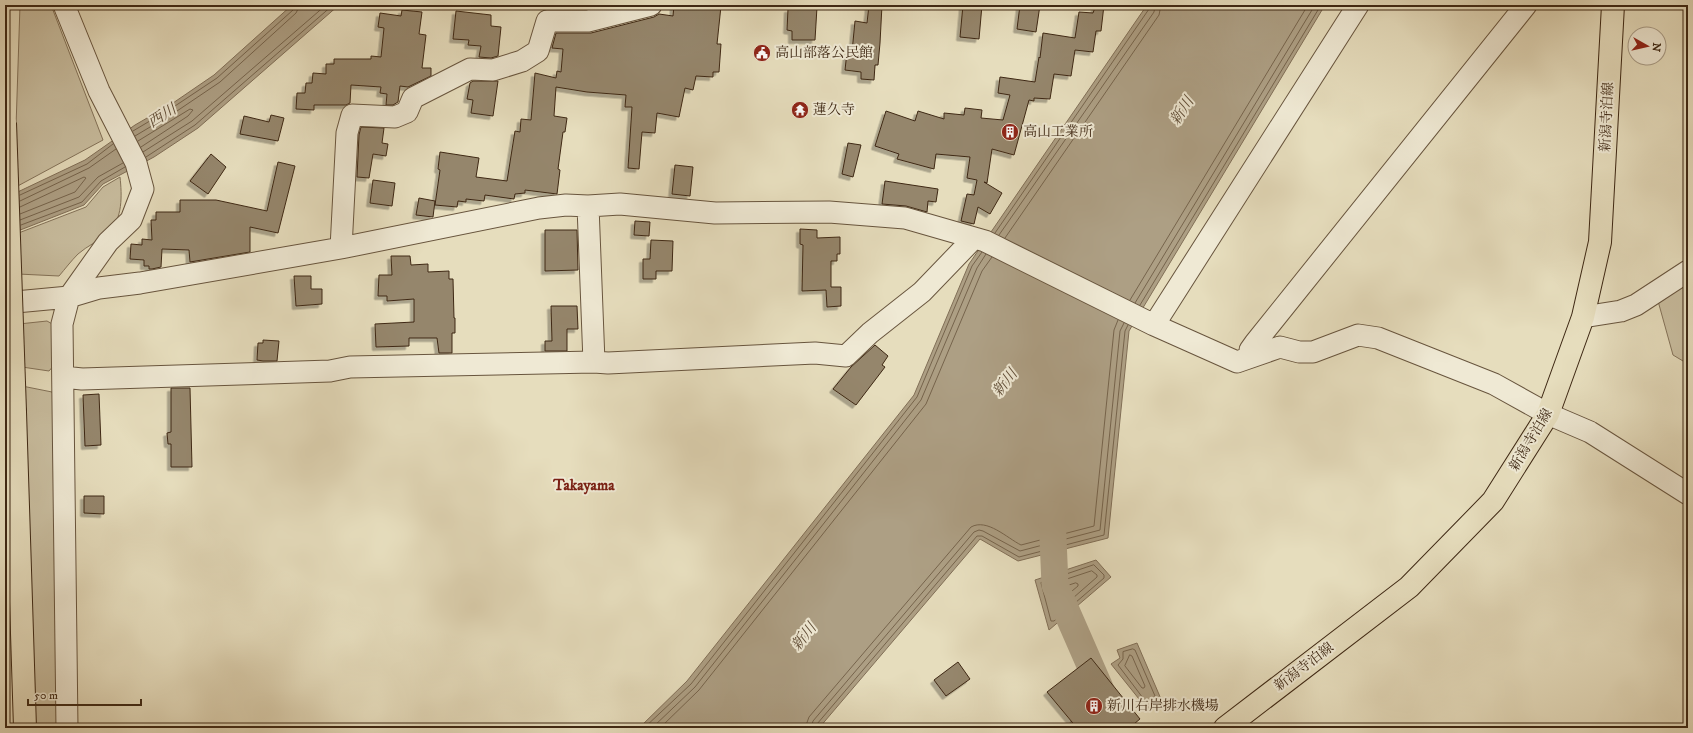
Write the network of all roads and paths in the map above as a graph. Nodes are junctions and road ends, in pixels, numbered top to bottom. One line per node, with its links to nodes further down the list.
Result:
1 (64, 5): 11 (street)
2 (651, 5): 9 (street)
3 (1358, 5): 14 (street)
4 (1526, 5): 15 (street)
5 (1613, 5): 13 (main road, 新潟寺泊線)
6 (5, 123): 20 (main road, bridge)
7 (588, 206): 8 (street); 9 (street); 16 (street)
8 (979, 239): 14 (street); 16 (street)
9 (340, 248): 11 (street)
10 (1688, 271): 13 (street)
11 (69, 296): 12 (street); 17 (street)
12 (5, 303)
13 (1583, 317): 18 (main road, 新潟寺泊線)
14 (1154, 326): 15 (street)
15 (1244, 359): 18 (street)
16 (594, 362): 17 (street)
17 (63, 377): 21 (street)
18 (1548, 414): 19 (street); 22 (main road, 新潟寺泊線)
19 (1688, 494)
20 (25, 728)
21 (67, 728)
22 (1225, 728)

